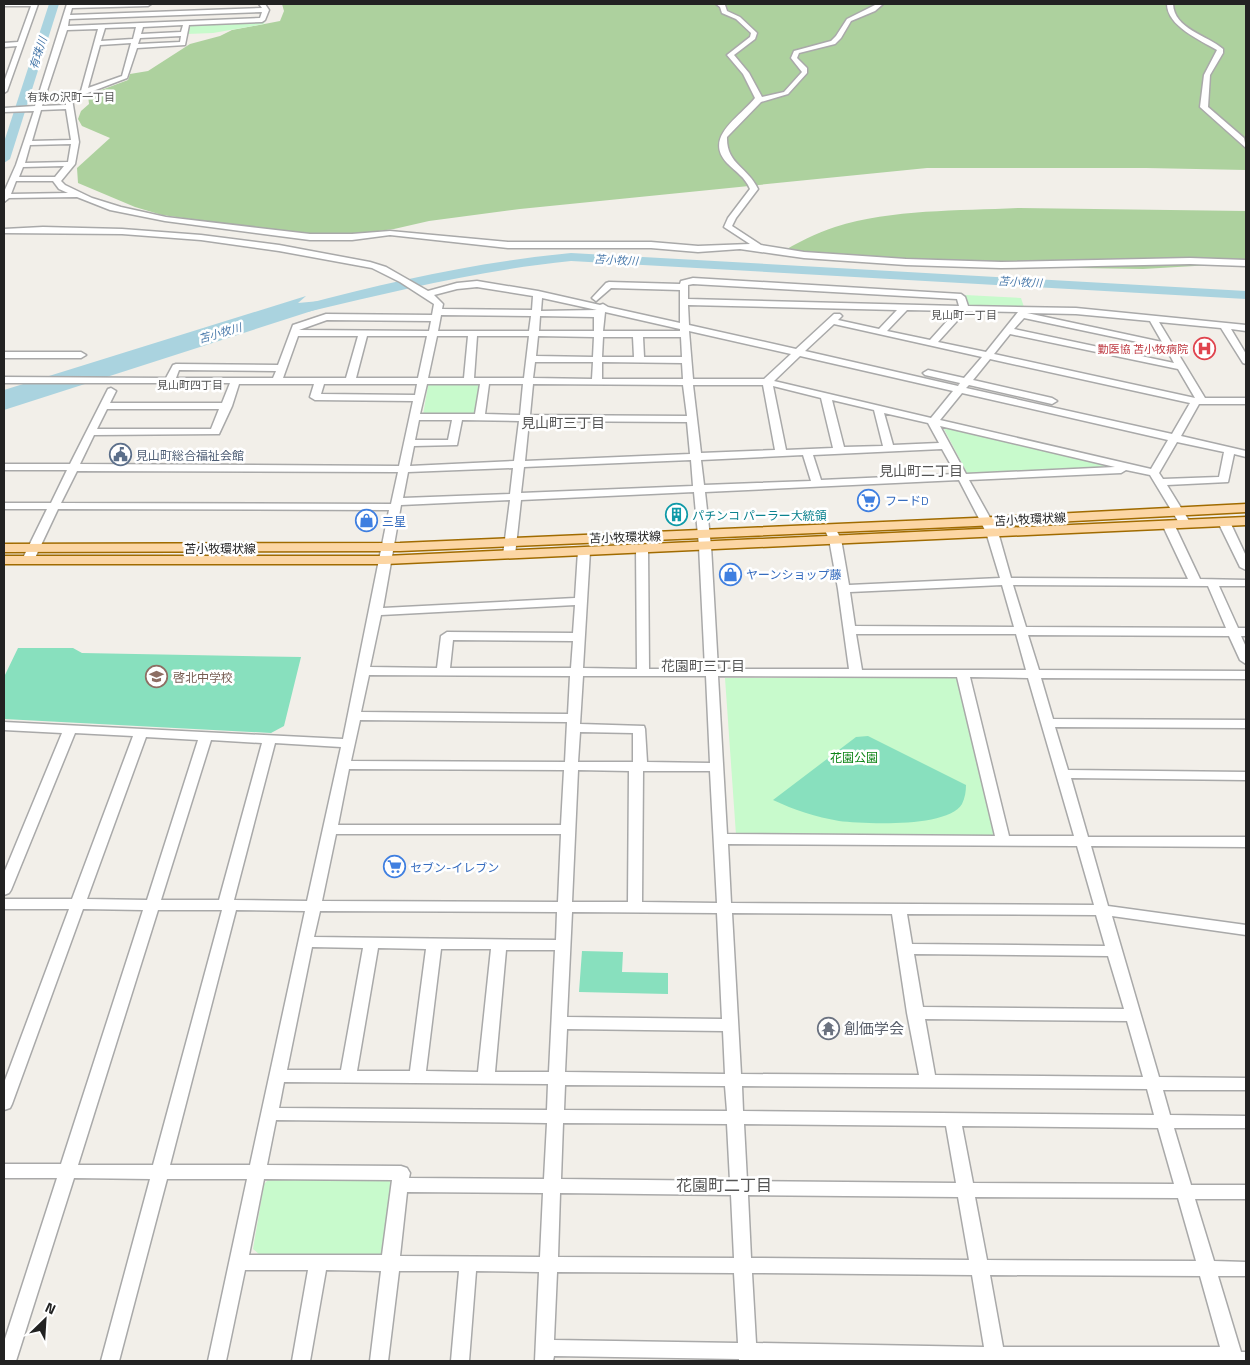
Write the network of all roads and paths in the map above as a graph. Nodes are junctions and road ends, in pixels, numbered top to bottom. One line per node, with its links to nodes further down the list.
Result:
1 (4, 4): 2 (street)
2 (35, 4): 20 (street)
3 (148, 4): 8 (street)
4 (170, 4): 10 (street)
5 (719, 4): 26 (street)
6 (880, 4): 26 (street)
7 (1170, 4): 32 (street)
8 (70, 5): 11 (street)
9 (264, 7): 10 (street); 12 (street)
10 (168, 13): 11 (street); 13 (street)
11 (67, 17): 16 (street)
12 (186, 23): 13 (street); 17 (street)
13 (165, 24): 14 (street)
14 (140, 25): 15 (street); 17 (street)
15 (102, 26): 16 (street); 18 (street)
16 (64, 28): 28 (street)
17 (135, 41): 18 (street); 25 (street)
18 (98, 43): 25 (street)
19 (4, 44): 20 (street)
20 (21, 44): 21 (street)
21 (15, 61): 22 (street); 23 (street)
22 (4, 62)
23 (7, 74): 24 (street)
24 (4, 88)
25 (84, 91): 27 (street)
26 (758, 100): 42 (street)
27 (69, 107): 28 (street); 31 (street)
28 (35, 109): 29 (street); 30 (street)
29 (6, 110)
30 (27, 142): 31 (street); 34 (street)
31 (75, 142): 33 (street)
32 (1246, 146)
33 (71, 164): 34 (street); 35 (street)
34 (20, 165): 36 (street)
35 (57, 178): 36 (street); 37 (street)
36 (15, 179): 38 (street)
37 (79, 195): 38 (street); 39 (street)
38 (5, 198)
39 (165, 218): 41 (street); 42 (street)
40 (4, 231): 41 (street)
41 (146, 233): 46 (street)
42 (762, 248): 43 (street)
43 (1246, 263)
44 (684, 287): 45 (street); 48 (street); 51 (street)
45 (846, 290): 49 (street); 52 (street)
46 (423, 292): 47 (street); 55 (street)
47 (538, 294): 51 (street); 54 (street)
48 (684, 302): 49 (street); 58 (street)
49 (847, 306): 50 (street); 57 (street)
50 (906, 306): 52 (street); 62 (street)
51 (603, 308): 54 (street); 58 (street); 68 (street)
52 (964, 308): 53 (street); 70 (street)
53 (1024, 312): 56 (street); 61 (street); 71 (street)
54 (535, 313): 55 (street); 67 (street)
55 (437, 315): 63 (street); 65 (street)
56 (1153, 319): 59 (street); 71 (street)
57 (831, 321): 62 (street); 72 (street)
58 (685, 326): 69 (street); 72 (street); 79 (street)
59 (1224, 326): 60 (street); 80 (street)
60 (1246, 328)
61 (1009, 331): 75 (street); 82 (street)
62 (881, 332): 70 (street)
63 (294, 333): 64 (street); 83 (street)
64 (363, 333): 65 (street); 89 (street)
65 (432, 333): 66 (street); 90 (street)
66 (473, 333): 67 (street); 91 (street)
67 (533, 333): 68 (street); 76 (street)
68 (598, 333): 69 (street); 77 (street)
69 (638, 334): 78 (street)
70 (932, 343): 75 (street)
71 (1169, 346): 82 (street)
72 (802, 349): 96 (street); 97 (street)
73 (4, 355): 74 (street)
74 (81, 355)
75 (988, 356): 97 (street); 101 (street)
76 (530, 359): 77 (street); 93 (street)
77 (597, 360): 78 (street); 94 (street)
78 (639, 360): 79 (street)
79 (687, 360): 95 (street)
80 (1246, 360)
81 (236, 367): 83 (street); 85 (street); 86 (street)
82 (1182, 367): 101 (street)
83 (282, 368): 87 (street)
84 (4, 380): 85 (street)
85 (170, 380): 86 (street)
86 (234, 380): 87 (street); 104 (street)
87 (277, 381): 88 (street)
88 (320, 381): 89 (street); 100 (street)
89 (350, 381): 90 (street)
90 (423, 381): 91 (street); 100 (street)
91 (469, 381): 92 (street)
92 (485, 382): 93 (street); 108 (street)
93 (528, 382): 94 (street); 109 (street)
94 (597, 382): 95 (street)
95 (688, 382): 96 (street); 110 (street)
96 (767, 382): 99 (street); 121 (street)
97 (963, 385): 111 (street); 113 (street)
98 (111, 391): 103 (street)
99 (826, 396): 105 (street); 118 (street)
100 (419, 398): 106 (street)
101 (1199, 401): 102 (street); 113 (street)
102 (1246, 401)
103 (104, 406): 104 (street); 112 (street)
104 (226, 406): 112 (street)
105 (878, 408): 111 (street); 117 (street)
106 (415, 418): 107 (street); 114 (street)
107 (457, 418): 108 (street); 114 (street)
108 (479, 418): 109 (street)
109 (524, 418): 110 (street); 124 (street)
110 (692, 419): 123 (street)
111 (934, 422): 116 (street); 126 (street)
112 (91, 432): 127 (street)
113 (1177, 434): 115 (street); 119 (street); 130 (street)
114 (409, 444): 128 (street)
115 (1246, 445)
116 (946, 446): 117 (street); 129 (street)
117 (889, 448): 118 (street)
118 (839, 450): 120 (street)
119 (1230, 450): 122 (street); 130 (street)
120 (807, 452): 121 (street); 131 (street)
121 (781, 453): 123 (street)
122 (1246, 454)
123 (695, 457): 124 (street); 132 (street)
124 (519, 464): 128 (street); 133 (street)
125 (4, 467): 127 (street)
126 (1126, 467): 129 (street); 130 (street)
127 (73, 468): 128 (street); 136 (street)
128 (404, 469): 134 (street)
129 (963, 478): 131 (street); 143 (street)
130 (1157, 478): 138 (street)
131 (817, 484): 132 (street)
132 (699, 489): 133 (street); 145 (street)
133 (516, 497): 134 (street); 146 (street)
134 (396, 505): 136 (street); 150 (street)
135 (4, 506): 136 (street)
136 (54, 506): 151 (street)
137 (1246, 508): 138 (main road, 苫小牧環状線)
138 (1177, 511): 142 (street); 143 (main road, 苫小牧環状線)
139 (1246, 521): 140 (main road, 苫小牧環状線)
140 (1224, 522): 142 (main road, 苫小牧環状線); 154 (street)
141 (1168, 524): 142 (main road, 苫小牧環状線); 143 (main road, 苫小牧環状線); 156 (street)
142 (1185, 524)
143 (989, 527): 144 (main road, 苫小牧環状線); 155 (street)
144 (832, 534): 145 (main road, 苫小牧環状線); 159 (street)
145 (704, 540): 146 (main road, 苫小牧環状線); 148 (main road, 苫小牧環状線); 172 (street)
146 (511, 541): 150 (main road, 苫小牧環状線); 152 (street)
147 (4, 548): 151 (main road, 苫小牧環状線)
148 (642, 548): 149 (main road, 苫小牧環状線); 171 (street)
149 (584, 551): 152 (main road, 苫小牧環状線); 160 (street)
150 (386, 553): 151 (main road, 苫小牧環状線); 152 (main road, 苫小牧環状線); 161 (street)
151 (31, 554): 153 (main road, 苫小牧環状線)
152 (509, 555)
153 (4, 560)
154 (1246, 567)
155 (1006, 580): 156 (street); 159 (street); 163 (street)
156 (1196, 583): 157 (street)
157 (1212, 583): 158 (street); 164 (street)
158 (1246, 583)
159 (844, 588): 162 (street)
160 (580, 602): 161 (street); 166 (street)
161 (376, 612): 168 (street)
162 (849, 630): 163 (street); 173 (street)
163 (1020, 631): 164 (street); 174 (street)
164 (1234, 632): 165 (street); 167 (street)
165 (1246, 632)
166 (578, 637): 169 (street); 170 (street)
167 (1246, 660)
168 (363, 671): 169 (street); 177 (street)
169 (443, 671): 170 (street)
170 (577, 673): 171 (street); 178 (street)
171 (643, 673): 172 (street)
172 (712, 673): 173 (street); 190 (street)
173 (856, 674): 175 (street)
174 (1034, 674): 175 (street); 176 (street); 179 (street)
175 (963, 675): 196 (street)
176 (1246, 675)
177 (353, 716): 178 (street); 186 (street)
178 (574, 723): 188 (street); 189 (street)
179 (1047, 723): 180 (street); 191 (street)
180 (1246, 724)
181 (4, 726): 182 (street)
182 (70, 729): 183 (street); 199 (street)
183 (141, 733): 184 (street); 201 (street)
184 (206, 736): 185 (street); 202 (street)
185 (270, 739): 186 (street); 203 (street)
186 (348, 743): 187 (street)
187 (342, 765): 188 (street); 193 (street)
188 (571, 767): 189 (street); 194 (street)
189 (638, 767): 190 (street); 206 (street)
190 (716, 767): 195 (street)
191 (1062, 774): 192 (street); 197 (street)
192 (1246, 776)
193 (329, 829): 194 (street); 204 (street)
194 (568, 830): 205 (street)
195 (720, 839): 196 (street); 207 (street)
196 (1003, 840): 197 (street)
197 (1082, 841): 198 (street); 209 (street)
198 (1246, 842)
199 (4, 890)
200 (4, 904): 201 (street)
201 (77, 904): 202 (street); 231 (street)
202 (152, 905): 203 (street); 239 (street)
203 (227, 906): 204 (street); 240 (street)
204 (312, 906): 205 (street); 211 (street)
205 (565, 907): 206 (street); 215 (street)
206 (635, 907): 207 (street)
207 (724, 908): 208 (street); 221 (street)
208 (899, 909): 209 (street); 216 (street)
209 (1102, 910): 210 (street); 217 (street)
210 (1246, 930)
211 (305, 942): 212 (street); 222 (street)
212 (372, 942): 213 (street); 223 (street)
213 (434, 943): 214 (street); 224 (street)
214 (499, 944): 215 (street); 225 (street)
215 (563, 945): 220 (street)
216 (906, 949): 217 (street); 218 (street)
217 (1114, 951): 219 (street)
218 (915, 1013): 219 (street); 228 (street)
219 (1132, 1015): 229 (street)
220 (559, 1023): 221 (street); 226 (street)
221 (729, 1025): 227 (street)
222 (276, 1076): 223 (street); 232 (street)
223 (348, 1077): 224 (street)
224 (417, 1077): 225 (street)
225 (486, 1077): 226 (street)
226 (556, 1079): 227 (street); 233 (street)
227 (732, 1080): 228 (street); 234 (street)
228 (928, 1082): 229 (street)
229 (1152, 1083): 230 (street); 236 (street)
230 (1246, 1084)
231 (4, 1104)
232 (269, 1114): 233 (street); 241 (street)
233 (554, 1117): 234 (street); 243 (street)
234 (735, 1119): 235 (street); 244 (street)
235 (953, 1120): 236 (street); 245 (street)
236 (1163, 1121): 237 (street); 246 (street)
237 (1246, 1122)
238 (4, 1171): 239 (street)
239 (69, 1171): 240 (street); 261 (street)
240 (159, 1171): 241 (street); 262 (street)
241 (257, 1171): 242 (street); 248 (street)
242 (399, 1185): 243 (street); 250 (street)
243 (551, 1186): 244 (street); 252 (street)
244 (737, 1189): 245 (street); 253 (street)
245 (965, 1190): 246 (street); 254 (street)
246 (1184, 1192): 247 (street); 255 (street)
247 (1246, 1192)
248 (237, 1262): 249 (street); 263 (street)
249 (318, 1264): 250 (street); 264 (street)
250 (390, 1264): 251 (street); 265 (street)
251 (468, 1265): 252 (street); 266 (street)
252 (547, 1265): 253 (street); 257 (street)
253 (742, 1266): 254 (street); 258 (street)
254 (978, 1268): 255 (street); 259 (street)
255 (1207, 1269): 256 (street); 260 (street)
256 (1246, 1269)
257 (544, 1355): 258 (street)
258 (748, 1357): 259 (street)
259 (995, 1358): 260 (street)
260 (1236, 1359)
261 (7, 1361)
262 (110, 1361)
263 (217, 1361)
264 (300, 1361)
265 (379, 1361)
266 (460, 1361)

